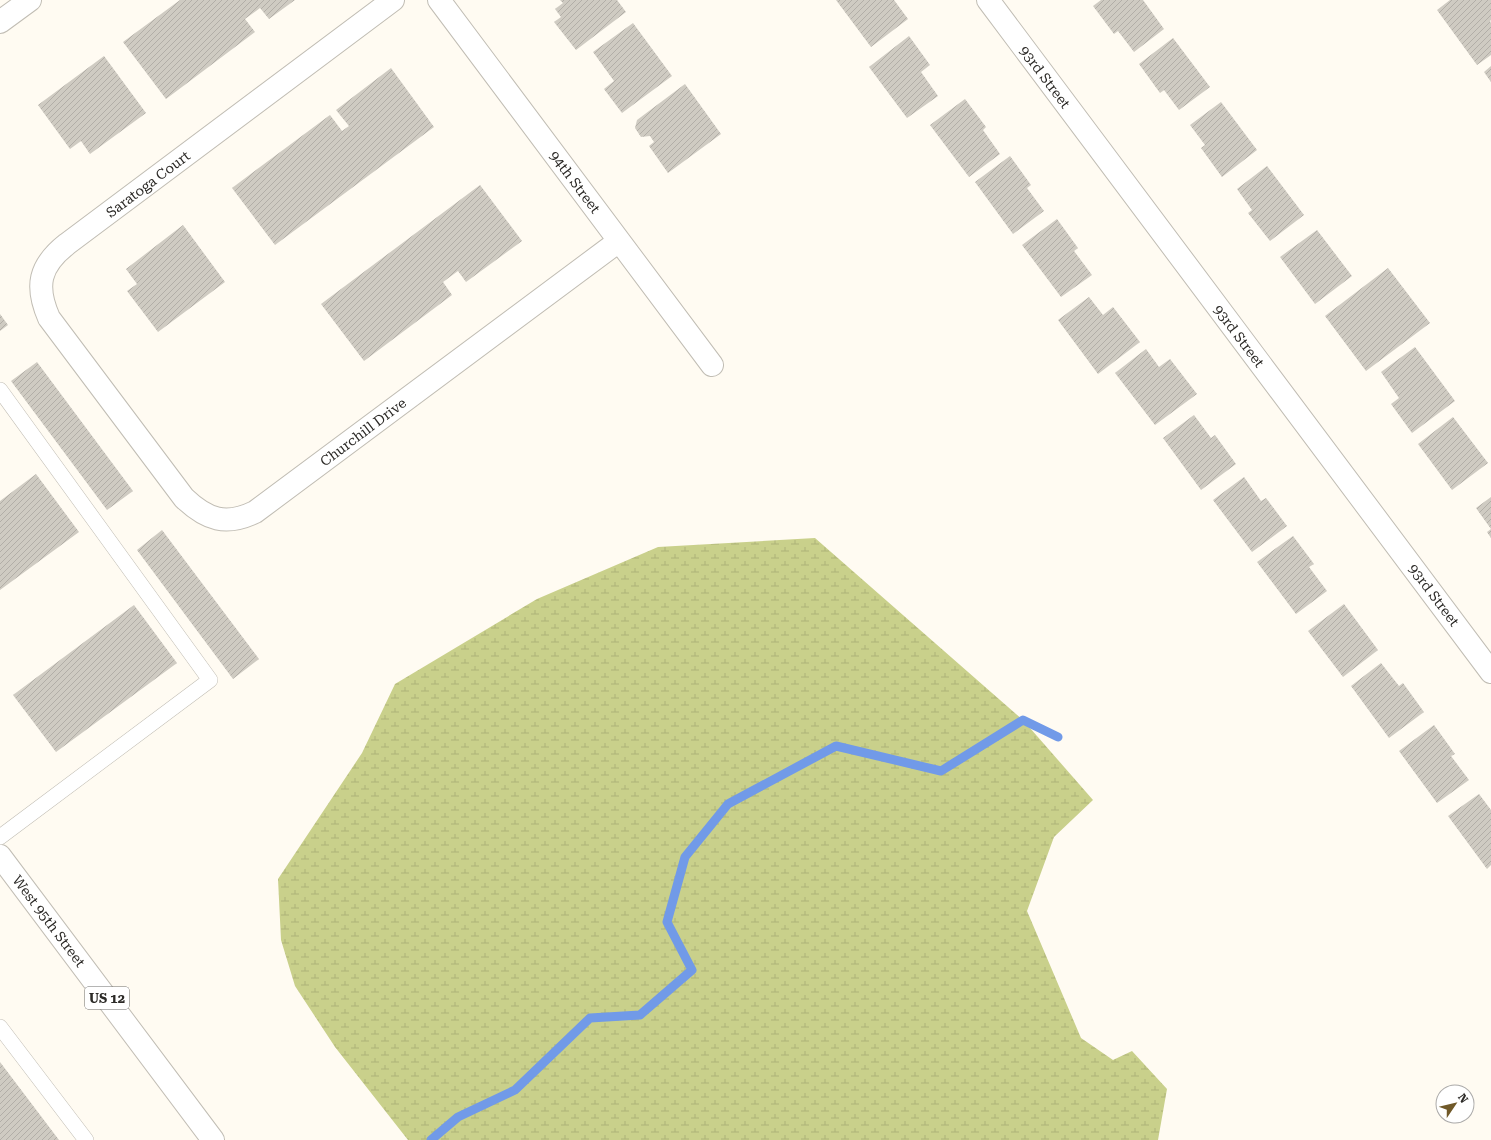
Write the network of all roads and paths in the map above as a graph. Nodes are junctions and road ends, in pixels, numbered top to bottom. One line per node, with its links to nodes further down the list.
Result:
1 (30, 0): 5 (street)
2 (392, 0): 9 (street, Saratoga Court)
3 (439, 0): 6 (street, 94th Street)
4 (988, 0): 10 (street, 93rd Street)
5 (0, 22)
6 (619, 241): 7 (street, 94th Street); 9 (street, Churchill Drive)
7 (712, 365)
8 (0, 390): 11 (lane)
9 (121, 415)
10 (1491, 672)
11 (0, 836)
12 (0, 856): 15 (street, West 95th Street / US 12)
13 (0, 1027): 14 (lane)
14 (86, 1140)
15 (213, 1140)

